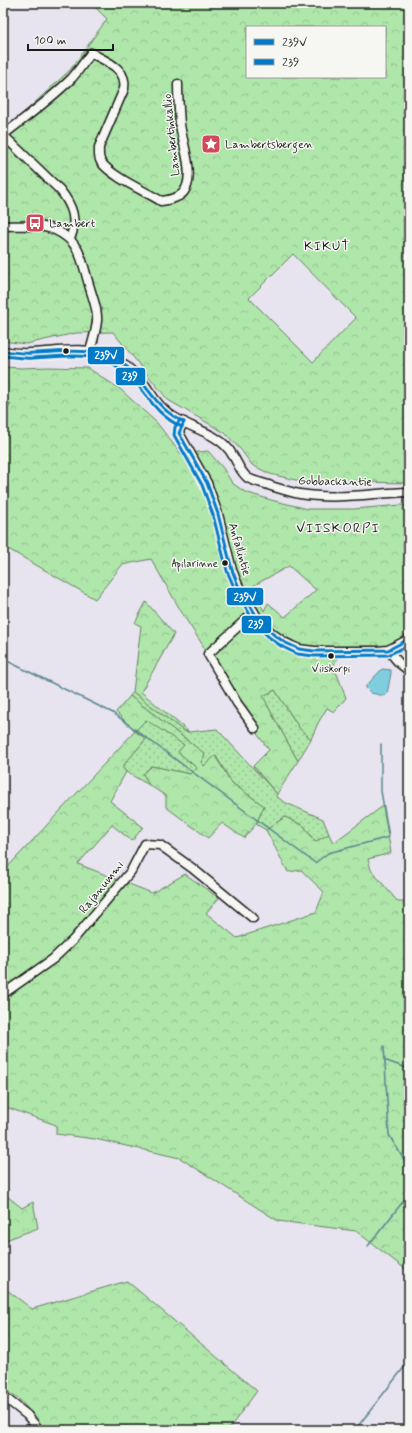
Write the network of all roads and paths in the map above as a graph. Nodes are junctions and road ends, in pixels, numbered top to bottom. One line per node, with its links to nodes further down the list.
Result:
1 (178, 84): 2 (street, Lambertinkallio)
2 (3, 135): 4 (street)
3 (3, 226): 4 (street)
4 (70, 239): 6 (street)
5 (3, 351): 6 (street, Gobbackantie)
6 (90, 351): 7 (street, Gobbackantie)
7 (184, 422): 8 (street, Gobbackantie); 9 (street, Anfallintie)
8 (409, 492)
9 (254, 612): 11 (street, Anfallintie); 13 (street)
10 (409, 639): 11 (street, Anfallintie)
11 (388, 650): 12 (street)
12 (409, 671)
13 (255, 728)
14 (253, 918): 15 (street, Rajanummi)
15 (3, 994)
16 (3, 1396): 17 (street)
17 (39, 1430)

